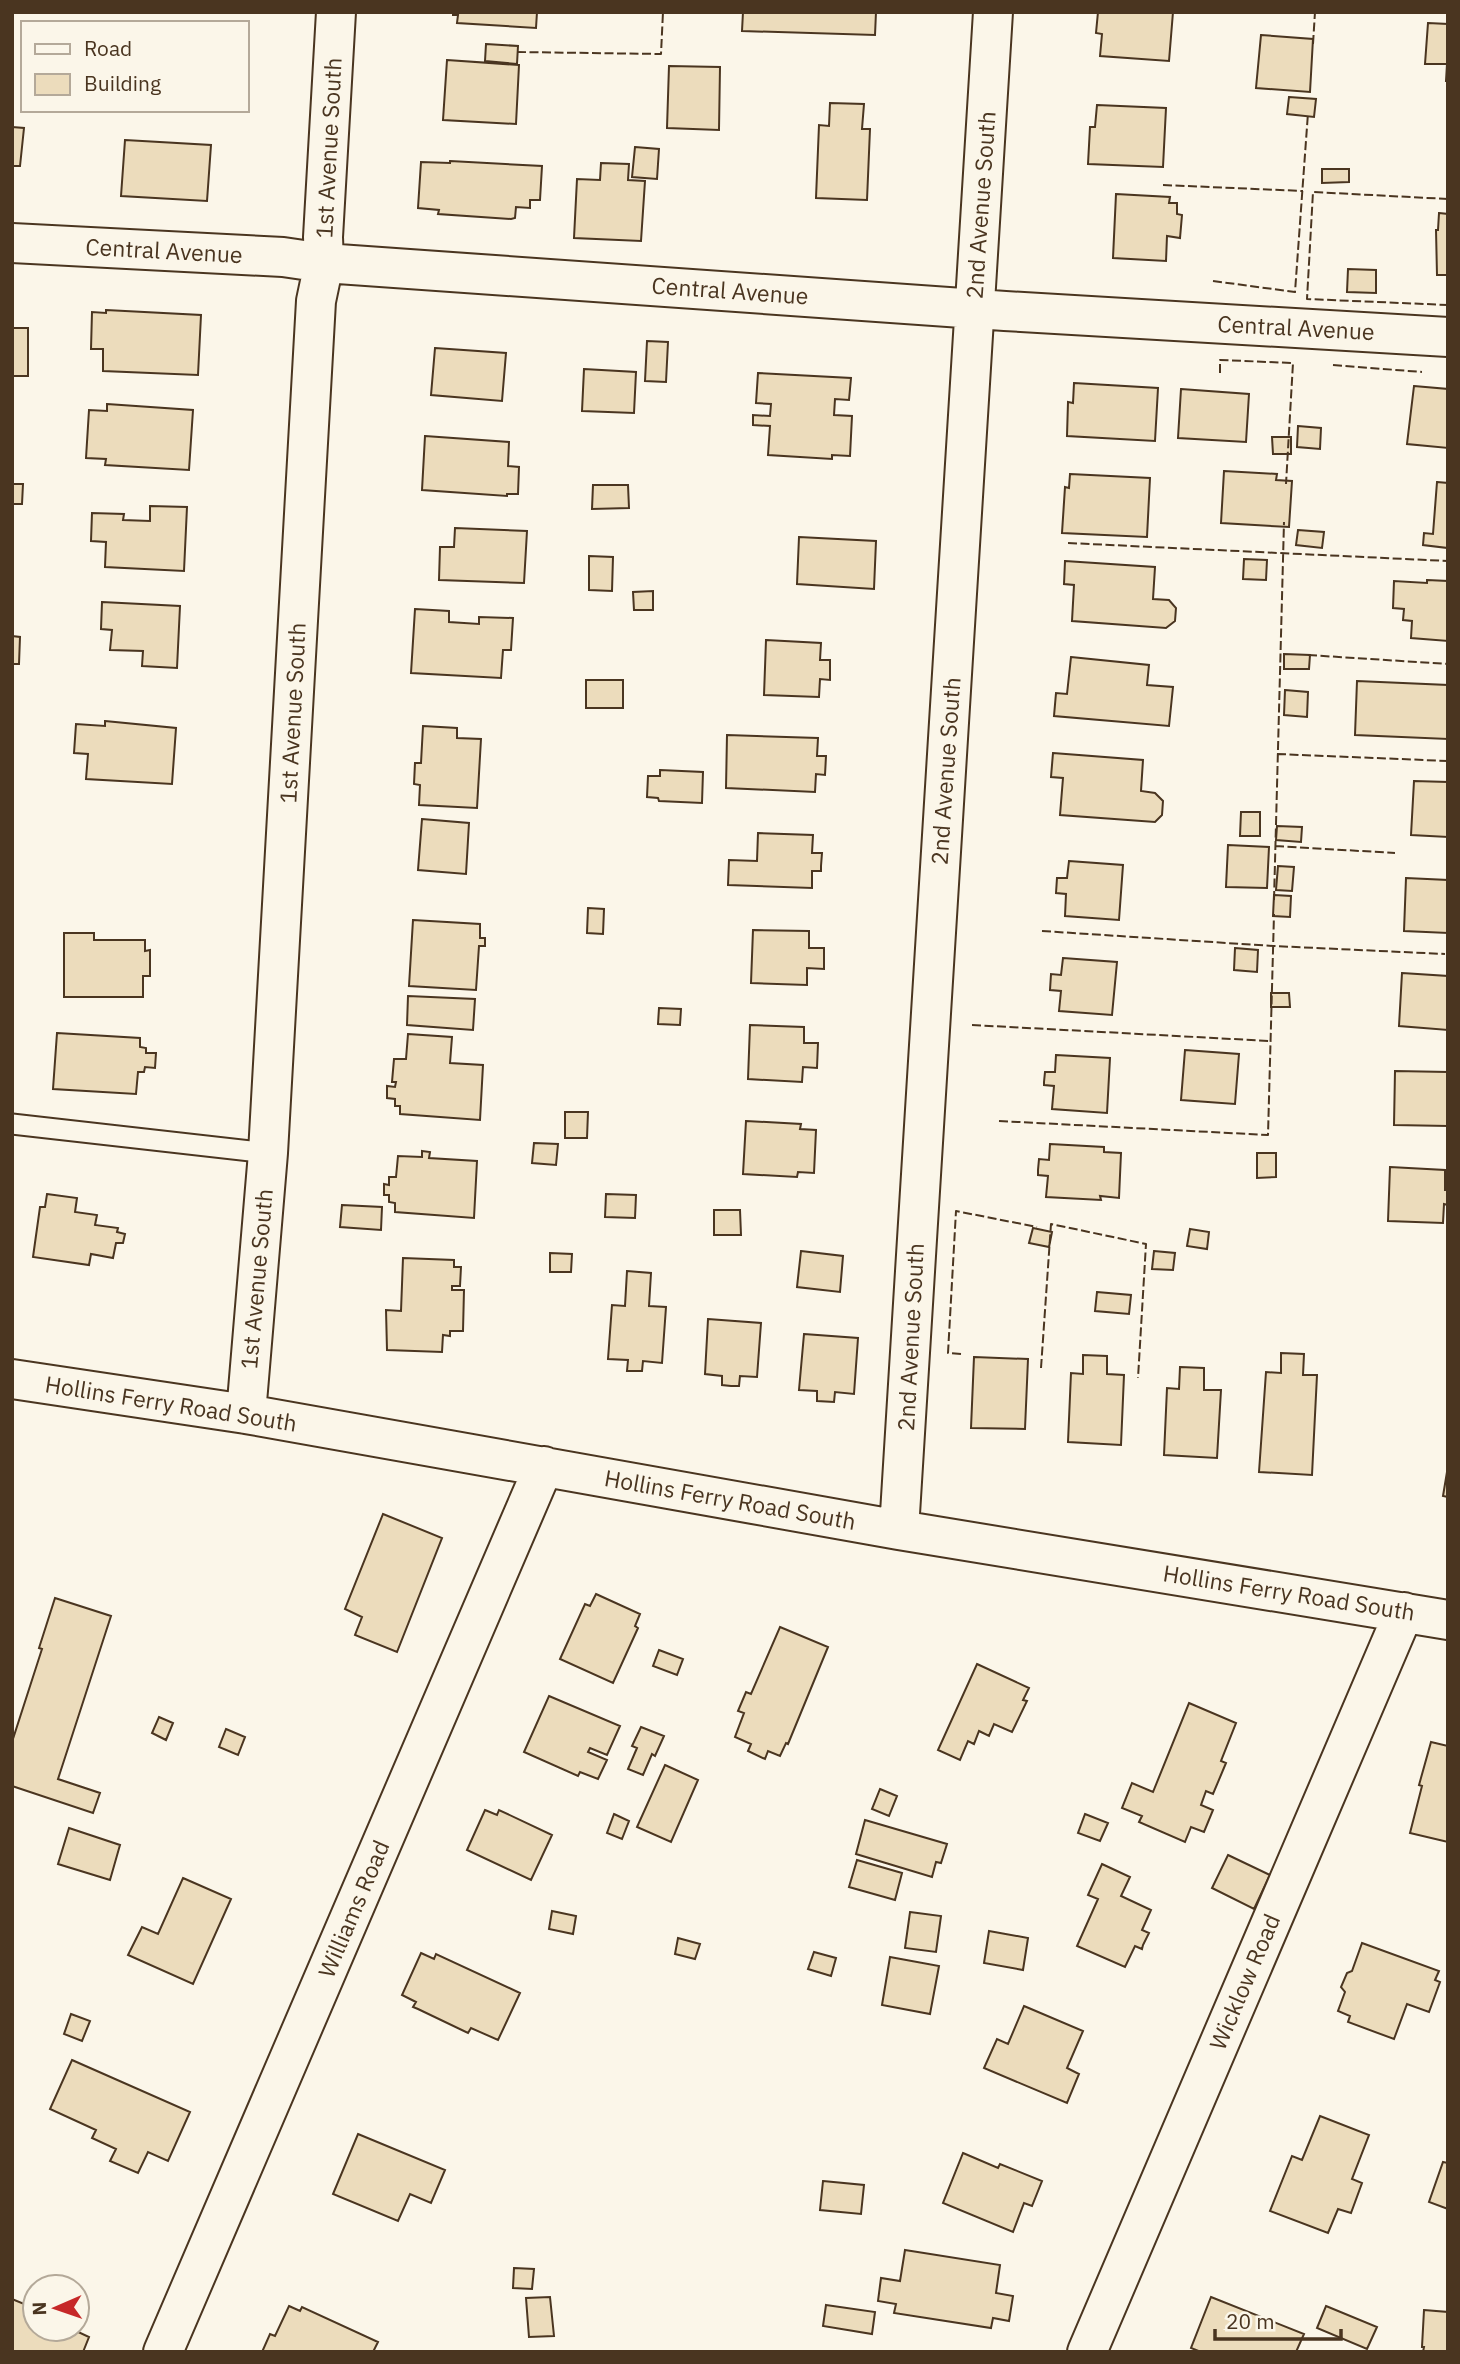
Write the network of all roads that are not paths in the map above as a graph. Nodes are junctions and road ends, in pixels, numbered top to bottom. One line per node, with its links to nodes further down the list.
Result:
1 (336, 12): 4 (street, 1st Avenue South)
2 (993, 12): 5 (street, 2nd Avenue South)
3 (12, 243): 4 (street, Central Avenue)
4 (324, 263): 5 (street, Central Avenue); 8 (street, 1st Avenue South)
5 (974, 308): 6 (street, Central Avenue); 12 (street, 2nd Avenue South)
6 (1448, 337)
7 (12, 1124): 8 (lane)
8 (268, 1153): 10 (street, 1st Avenue South)
9 (12, 1379): 10 (street, Hollins Ferry Road South)
10 (246, 1414): 11 (street, Hollins Ferry Road South)
11 (544, 1466): 12 (street, Hollins Ferry Road South); 15 (street, Williams Road)
12 (900, 1530): 13 (street, Hollins Ferry Road South)
13 (1404, 1612): 14 (street, Hollins Ferry Road South); 16 (street, Wicklow Road)
14 (1448, 1620)
15 (163, 2352)
16 (1087, 2352)

